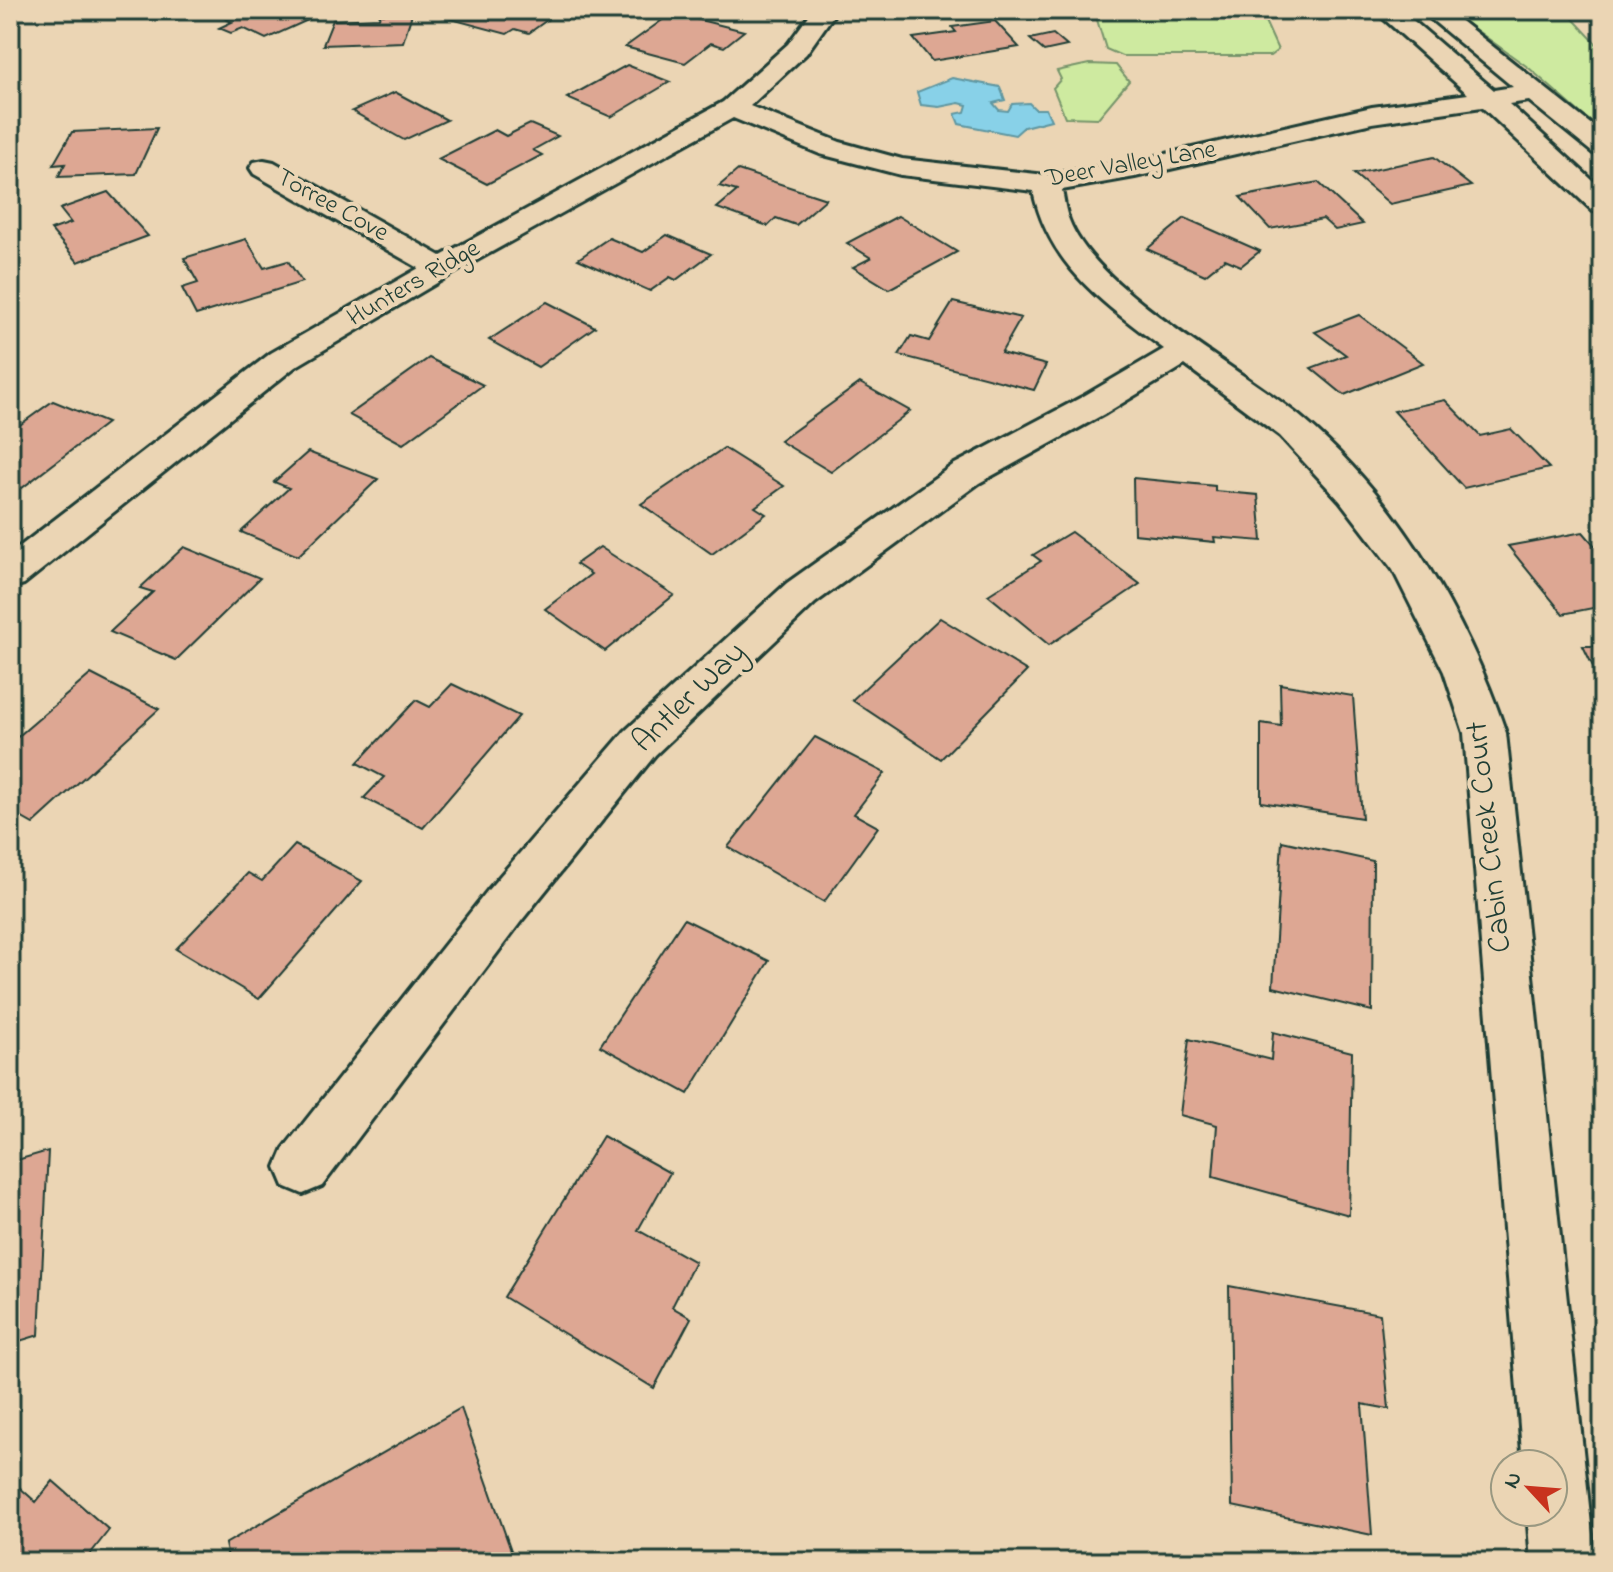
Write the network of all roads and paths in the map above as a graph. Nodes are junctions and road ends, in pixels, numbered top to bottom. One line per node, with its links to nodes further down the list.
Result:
1 (825, 10): 6 (street, Hunters Ridge)
2 (1386, 10): 5 (street)
3 (1432, 10): 4 (street)
4 (1536, 92): 5 (street, Deer Valley Lane); 7 (street)
5 (1488, 99): 9 (street, Deer Valley Lane); 10 (street)
6 (732, 108): 9 (street, Deer Valley Lane); 11 (street, Hunters Ridge)
7 (1603, 147)
8 (264, 168): 11 (street, Torree Cove)
9 (1046, 184): 12 (street, Cabin Creek Court)
10 (1603, 205)
11 (441, 268): 13 (street, Hunters Ridge)
12 (1186, 350): 14 (street, Antler Way); 15 (street, Cabin Creek Court)
13 (10, 574)
14 (303, 1167)
15 (1563, 1562)

